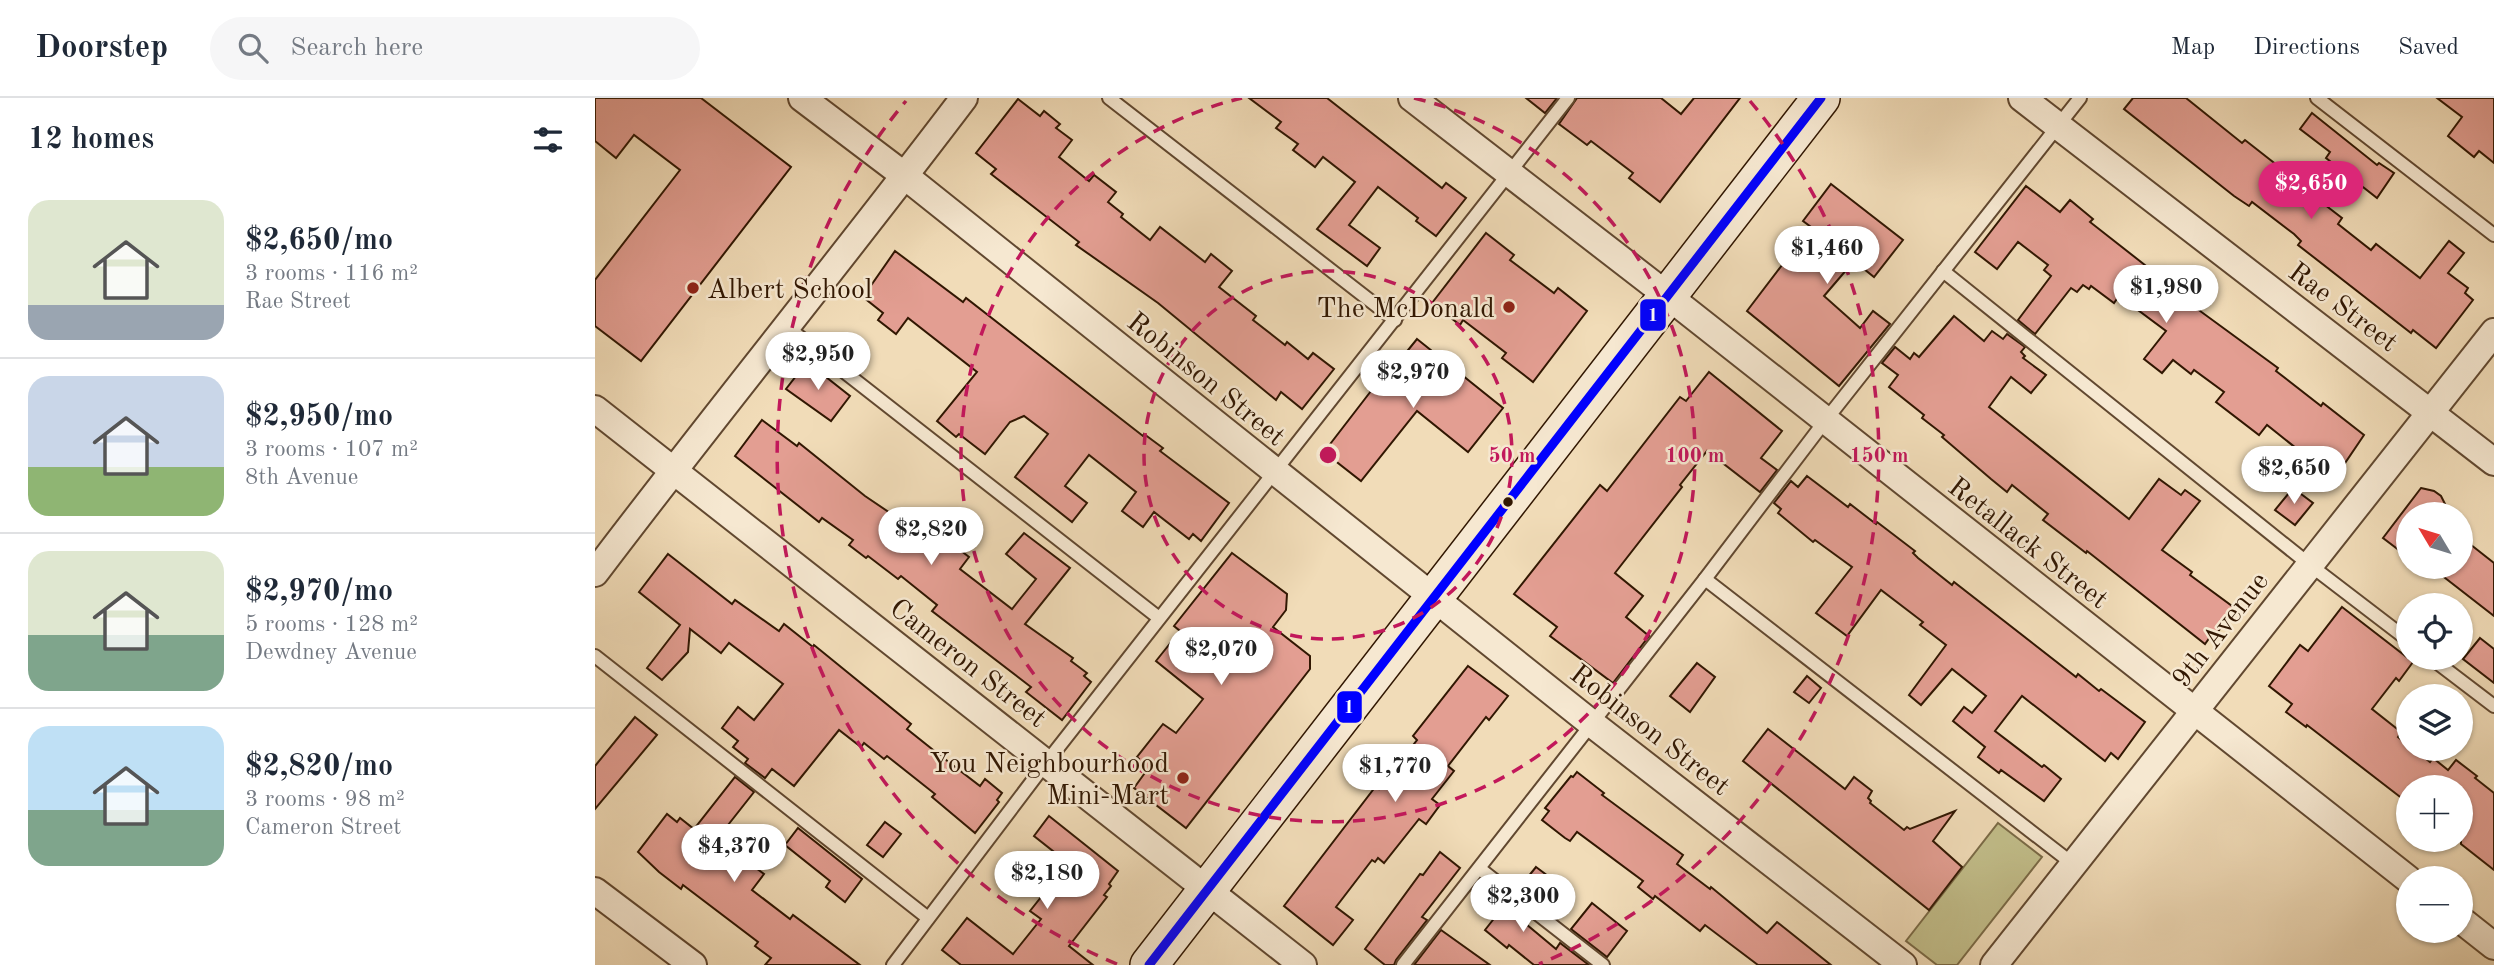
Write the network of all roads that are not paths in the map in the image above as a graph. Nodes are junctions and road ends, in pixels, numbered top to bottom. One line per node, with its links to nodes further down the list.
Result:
1 (802, 98): 12 (street, Robinson Street)
2 (964, 98): 12 (street)
3 (1109, 98): 16 (lane)
4 (1412, 98): 11 (street, Retallack Street)
5 (1568, 98): 11 (lane)
6 (1821, 98): 15 (main road)
7 (2022, 98): 10 (street, Rae Street)
8 (2080, 98): 10 (lane)
9 (2316, 98): 13 (lane)
10 (2058, 127): 14 (lane); 20 (street, Rae Street)
11 (1510, 173): 15 (street, Retallack Street); 16 (lane)
12 (905, 176): 17 (street); 24 (street, Robinson Street)
13 (2494, 235)
14 (1943, 271): 21 (lane); 25 (lane)
15 (1668, 296): 21 (street, Retallack Street); 28 (main road)
16 (1395, 320): 24 (lane)
17 (787, 327): 23 (street); 29 (lane)
18 (2494, 332): 20 (street, 9th Avenue)
19 (595, 409): 23 (street, Cameron Street)
20 (2431, 412): 22 (street, Rae Street); 25 (street, 9th Avenue)
21 (1825, 421): 27 (lane); 34 (street, Retallack Street)
22 (2494, 462)
23 (673, 470): 26 (street); 36 (street, Cameron Street)
24 (1274, 472): 28 (street, Robinson Street); 29 (lane)
25 (2310, 565): 30 (lane); 34 (street, 9th Avenue)
26 (595, 573)
27 (1705, 579): 35 (lane); 37 (lane)
28 (1433, 598): 35 (street, Robinson Street); 40 (main road)
29 (1160, 618): 36 (lane)
30 (2396, 631)
31 (595, 656): 42 (lane)
32 (2447, 670): 33 (lane)
33 (2494, 706)
34 (2194, 712): 37 (street, 9th Avenue); 39 (street, Retallack Street)
35 (1591, 723): 38 (lane); 51 (street, Robinson Street)
36 (1046, 763): 40 (street, Cameron Street); 42 (lane)
37 (2073, 864): 52 (street, 9th Avenue)
38 (1480, 869): 49 (lane); 50 (lane)
39 (2396, 870)
40 (1207, 890): 47 (main road); 48 (street, Cameron Street)
41 (595, 891): 45 (street)
42 (928, 918): 46 (lane)
43 (2473, 929): 44 (street)
44 (2494, 946)
45 (693, 965)
46 (893, 965)
47 (1149, 965)
48 (1303, 965)
49 (1403, 965)
50 (1603, 965)
51 (1903, 965)
52 (1994, 965)

